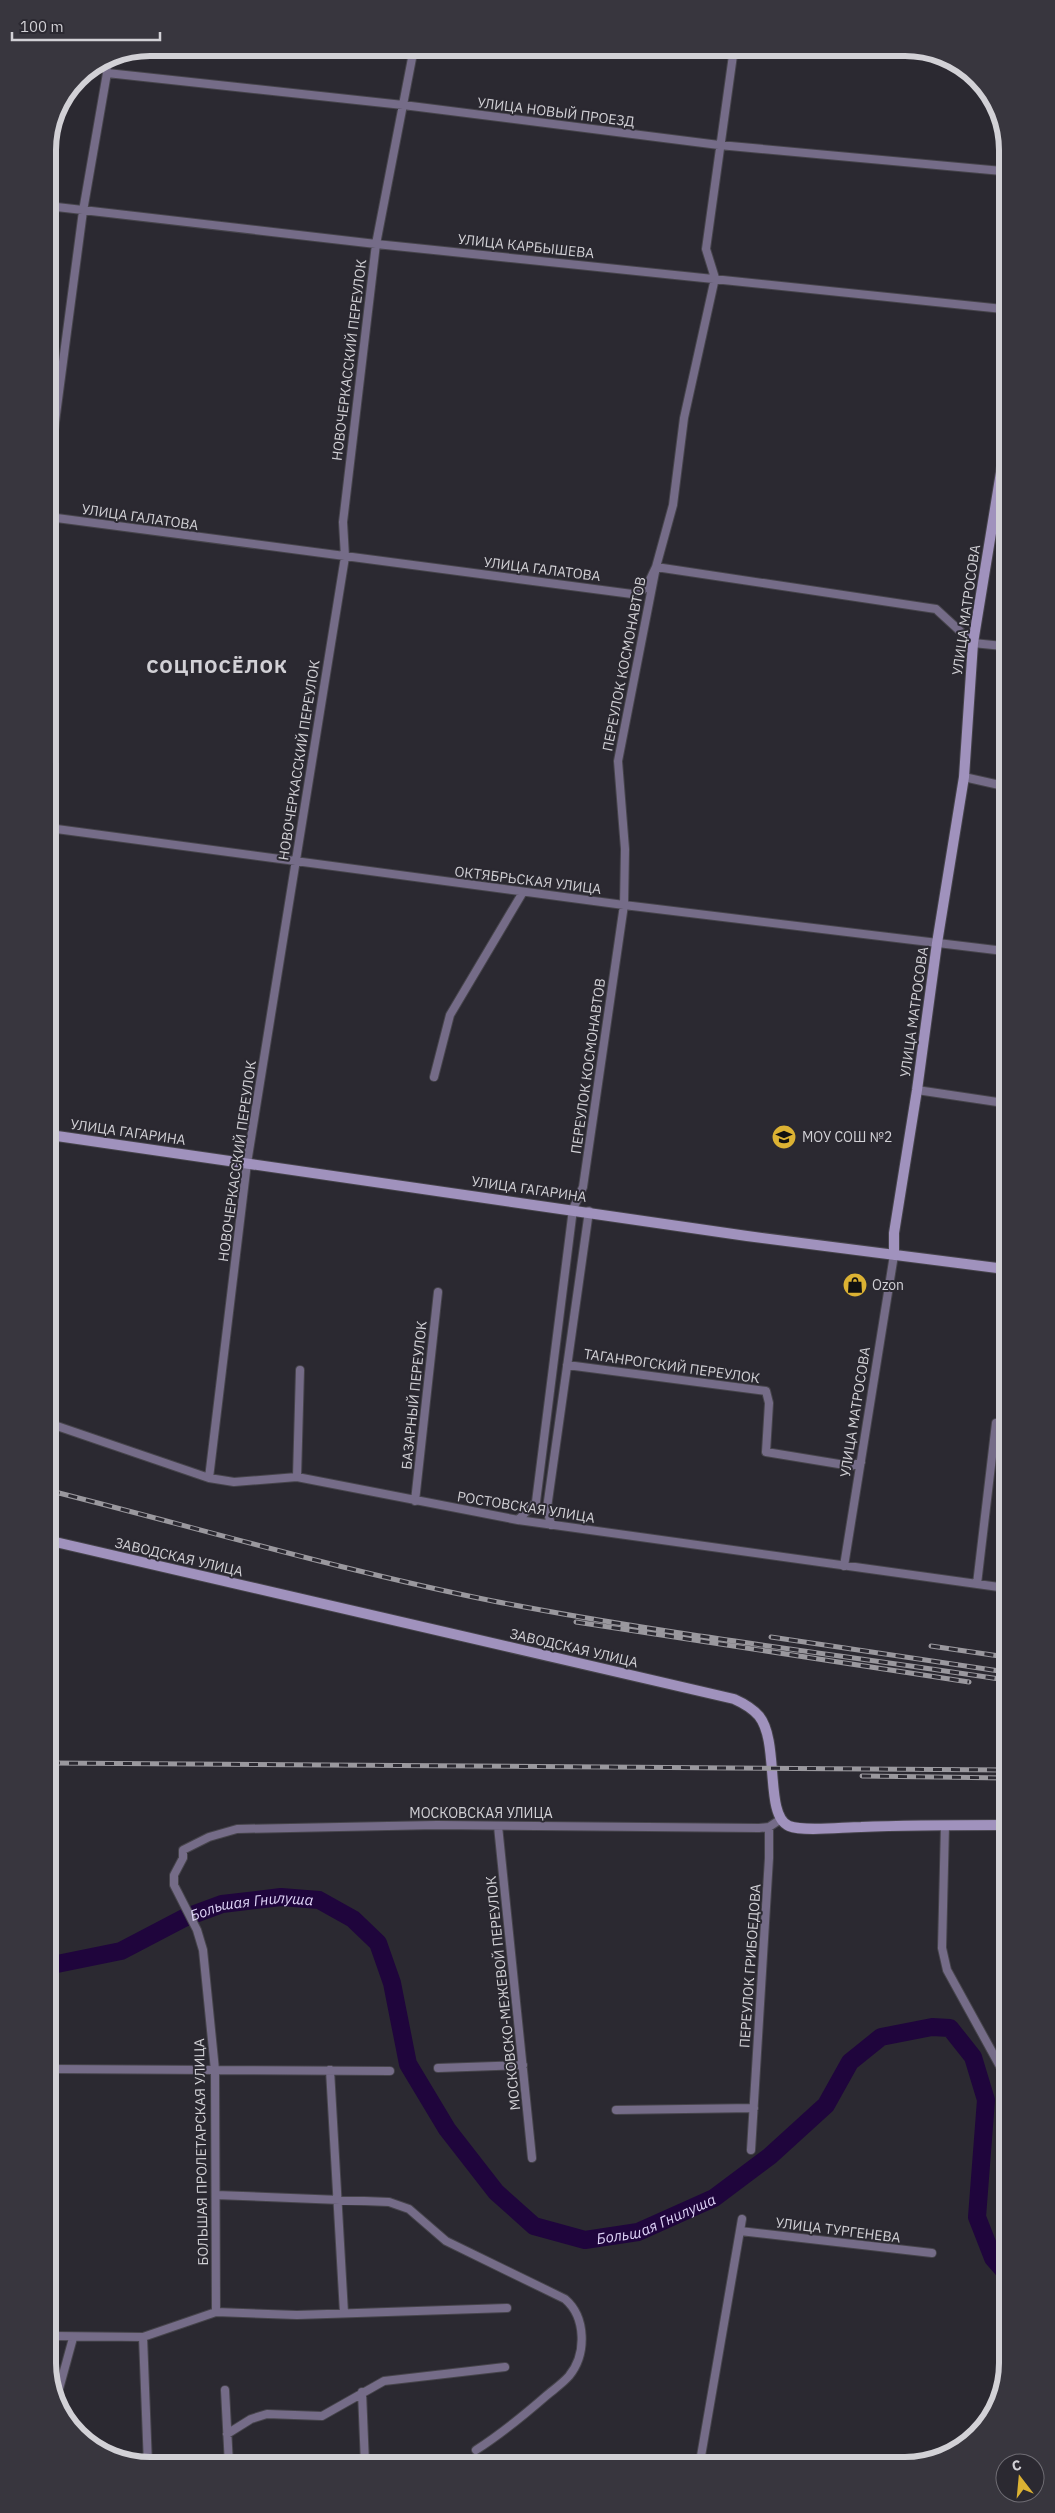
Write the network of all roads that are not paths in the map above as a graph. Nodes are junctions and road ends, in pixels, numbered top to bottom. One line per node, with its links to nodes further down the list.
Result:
1 (412, 56): 5 (street, НОВОЧЕРКАССКИЙ ПЕРЕУЛОК)
2 (733, 56): 6 (street, ПЕРЕУЛОК КОСМОНАВТОВ)
3 (107, 67): 4 (street)
4 (107, 72): 5 (street, УЛИЦА НОВЫЙ ПРОЕЗД); 9 (street)
5 (403, 105): 6 (street, УЛИЦА НОВЫЙ ПРОЕЗД); 10 (street, НОВОЧЕРКАССКИЙ ПЕРЕУЛОК)
6 (718, 145): 7 (street, УЛИЦА НОВЫЙ ПРОЕЗД); 11 (street, ПЕРЕУЛОК КОСМОНАВТОВ)
7 (999, 171)
8 (56, 207): 9 (street, УЛИЦА КАРБЫШЕВА)
9 (83, 210): 10 (street, УЛИЦА КАРБЫШЕВА); 13 (street)
10 (376, 244): 11 (street, УЛИЦА КАРБЫШЕВА); 16 (street, НОВОЧЕРКАССКИЙ ПЕРЕУЛОК)
11 (715, 278): 12 (street, УЛИЦА КАРБЫШЕВА); 17 (street, ПЕРЕУЛОК КОСМОНАВТОВ)
12 (999, 308)
13 (56, 414)
14 (999, 484): 18 (main road, УЛИЦА МАТРОСОВА)
15 (56, 518): 16 (street, УЛИЦА ГАЛАТОВА)
16 (345, 557): 17 (street, УЛИЦА ГАЛАТОВА); 23 (street, НОВОЧЕРКАССКИЙ ПЕРЕУЛОК)
17 (656, 567): 18 (street); 25 (street, ПЕРЕУЛОК КОСМОНАВТОВ)
18 (973, 643): 19 (street); 20 (main road, УЛИЦА МАТРОСОВА)
19 (999, 646)
20 (964, 777): 21 (street); 26 (main road, УЛИЦА МАТРОСОВА)
21 (999, 785)
22 (56, 829): 23 (street, ОКТЯБРЬСКАЯ УЛИЦА)
23 (296, 862): 24 (street, ОКТЯБРЬСКАЯ УЛИЦА); 32 (street, НОВОЧЕРКАССКИЙ ПЕРЕУЛОК)
24 (523, 892): 25 (street, ОКТЯБРЬСКАЯ УЛИЦА); 28 (street)
25 (624, 905): 26 (street, ОКТЯБРЬСКАЯ УЛИЦА); 33 (street, ПЕРЕУЛОК КОСМОНАВТОВ)
26 (937, 943): 27 (street, ОКТЯБРЬСКАЯ УЛИЦА); 29 (main road, УЛИЦА МАТРОСОВА)
27 (999, 950)
28 (434, 1077)
29 (917, 1090): 30 (street); 35 (main road, УЛИЦА МАТРОСОВА)
30 (999, 1102)
31 (56, 1136): 32 (main road, УЛИЦА ГАГАРИНА)
32 (247, 1163): 33 (main road, УЛИЦА ГАГАРИНА); 44 (street, НОВОЧЕРКАССКИЙ ПЕРЕУЛОК)
33 (573, 1209): 34 (main road, УЛИЦА ГАГАРИНА); 46 (street, ПЕРЕУЛОК КОСМОНАВТОВ)
34 (589, 1211): 35 (main road, УЛИЦА ГАГАРИНА); 38 (street)
35 (894, 1254): 36 (main road, УЛИЦА ГАГАРИНА); 42 (street, УЛИЦА МАТРОСОВА)
36 (999, 1268)
37 (438, 1292): 45 (street, БАЗАРНЫЙ ПЕРЕУЛОК)
38 (567, 1365): 42 (street, ТАГАНРОГСКИЙ ПЕРЕУЛОК); 47 (street)
39 (300, 1370): 43 (street)
40 (999, 1423): 50 (street)
41 (56, 1426): 44 (street, РОСТОВСКАЯ УЛИЦА)
42 (860, 1462): 49 (street, УЛИЦА МАТРОСОВА)
43 (297, 1477): 44 (street, РОСТОВСКАЯ УЛИЦА); 45 (street, РОСТОВСКАЯ УЛИЦА)
44 (208, 1478)
45 (415, 1501): 46 (street, РОСТОВСКАЯ УЛИЦА)
46 (518, 1520): 47 (street, РОСТОВСКАЯ УЛИЦА)
47 (552, 1525): 49 (street, РОСТОВСКАЯ УЛИЦА)
48 (56, 1542): 52 (main road, ЗАВОДСКАЯ УЛИЦА)
49 (844, 1566): 50 (street, РОСТОВСКАЯ УЛИЦА)
50 (977, 1584): 51 (street, РОСТОВСКАЯ УЛИЦА)
51 (999, 1587)
52 (781, 1819): 53 (main road); 56 (street)
53 (945, 1825): 54 (main road); 58 (street)
54 (999, 1825)
55 (498, 1826): 56 (street, МОСКОВСКАЯ УЛИЦА); 57 (street, МОСКОВСКАЯ УЛИЦА); 59 (street, МОСКОВСКО-МЕЖЕВОЙ ПЕРЕУЛОК)
56 (769, 1827): 65 (street, ПЕРЕУЛОК ГРИБОЕДОВА)
57 (182, 1850): 62 (street, БОЛЬШАЯ ПРОЛЕТАРСКАЯ УЛИЦА)
58 (999, 2064)
59 (522, 2065): 60 (street); 68 (street, МОСКОВСКО-МЕЖЕВОЙ ПЕРЕУЛОК)
60 (438, 2068)
61 (56, 2069): 62 (street)
62 (215, 2070): 63 (street); 69 (street, БОЛЬШАЯ ПРОЛЕТАРСКАЯ УЛИЦА)
63 (330, 2070): 64 (street); 70 (street)
64 (390, 2070)
65 (754, 2108): 66 (street); 67 (street, ПЕРЕУЛОК ГРИБОЕДОВА)
66 (616, 2110)
67 (751, 2150)
68 (532, 2158)
69 (216, 2195): 70 (street); 75 (street, БОЛЬШАЯ ПРОЛЕТАРСКАЯ УЛИЦА)
70 (337, 2202): 76 (street); 85 (street)
71 (742, 2219): 72 (street)
72 (740, 2231): 73 (street, УЛИЦА ТУРГЕНЕВА); 89 (street)
73 (932, 2253)
74 (507, 2308): 76 (street)
75 (216, 2312): 76 (street); 78 (street)
76 (344, 2313)
77 (56, 2336): 79 (street)
78 (143, 2337): 79 (street); 86 (street)
79 (73, 2338): 81 (street)
80 (504, 2368): 83 (street)
81 (60, 2387)
82 (225, 2390): 84 (street)
83 (362, 2392): 84 (street); 88 (street)
84 (227, 2434): 87 (street)
85 (476, 2450)
86 (148, 2457)
87 (228, 2457)
88 (365, 2457)
89 (701, 2457)

